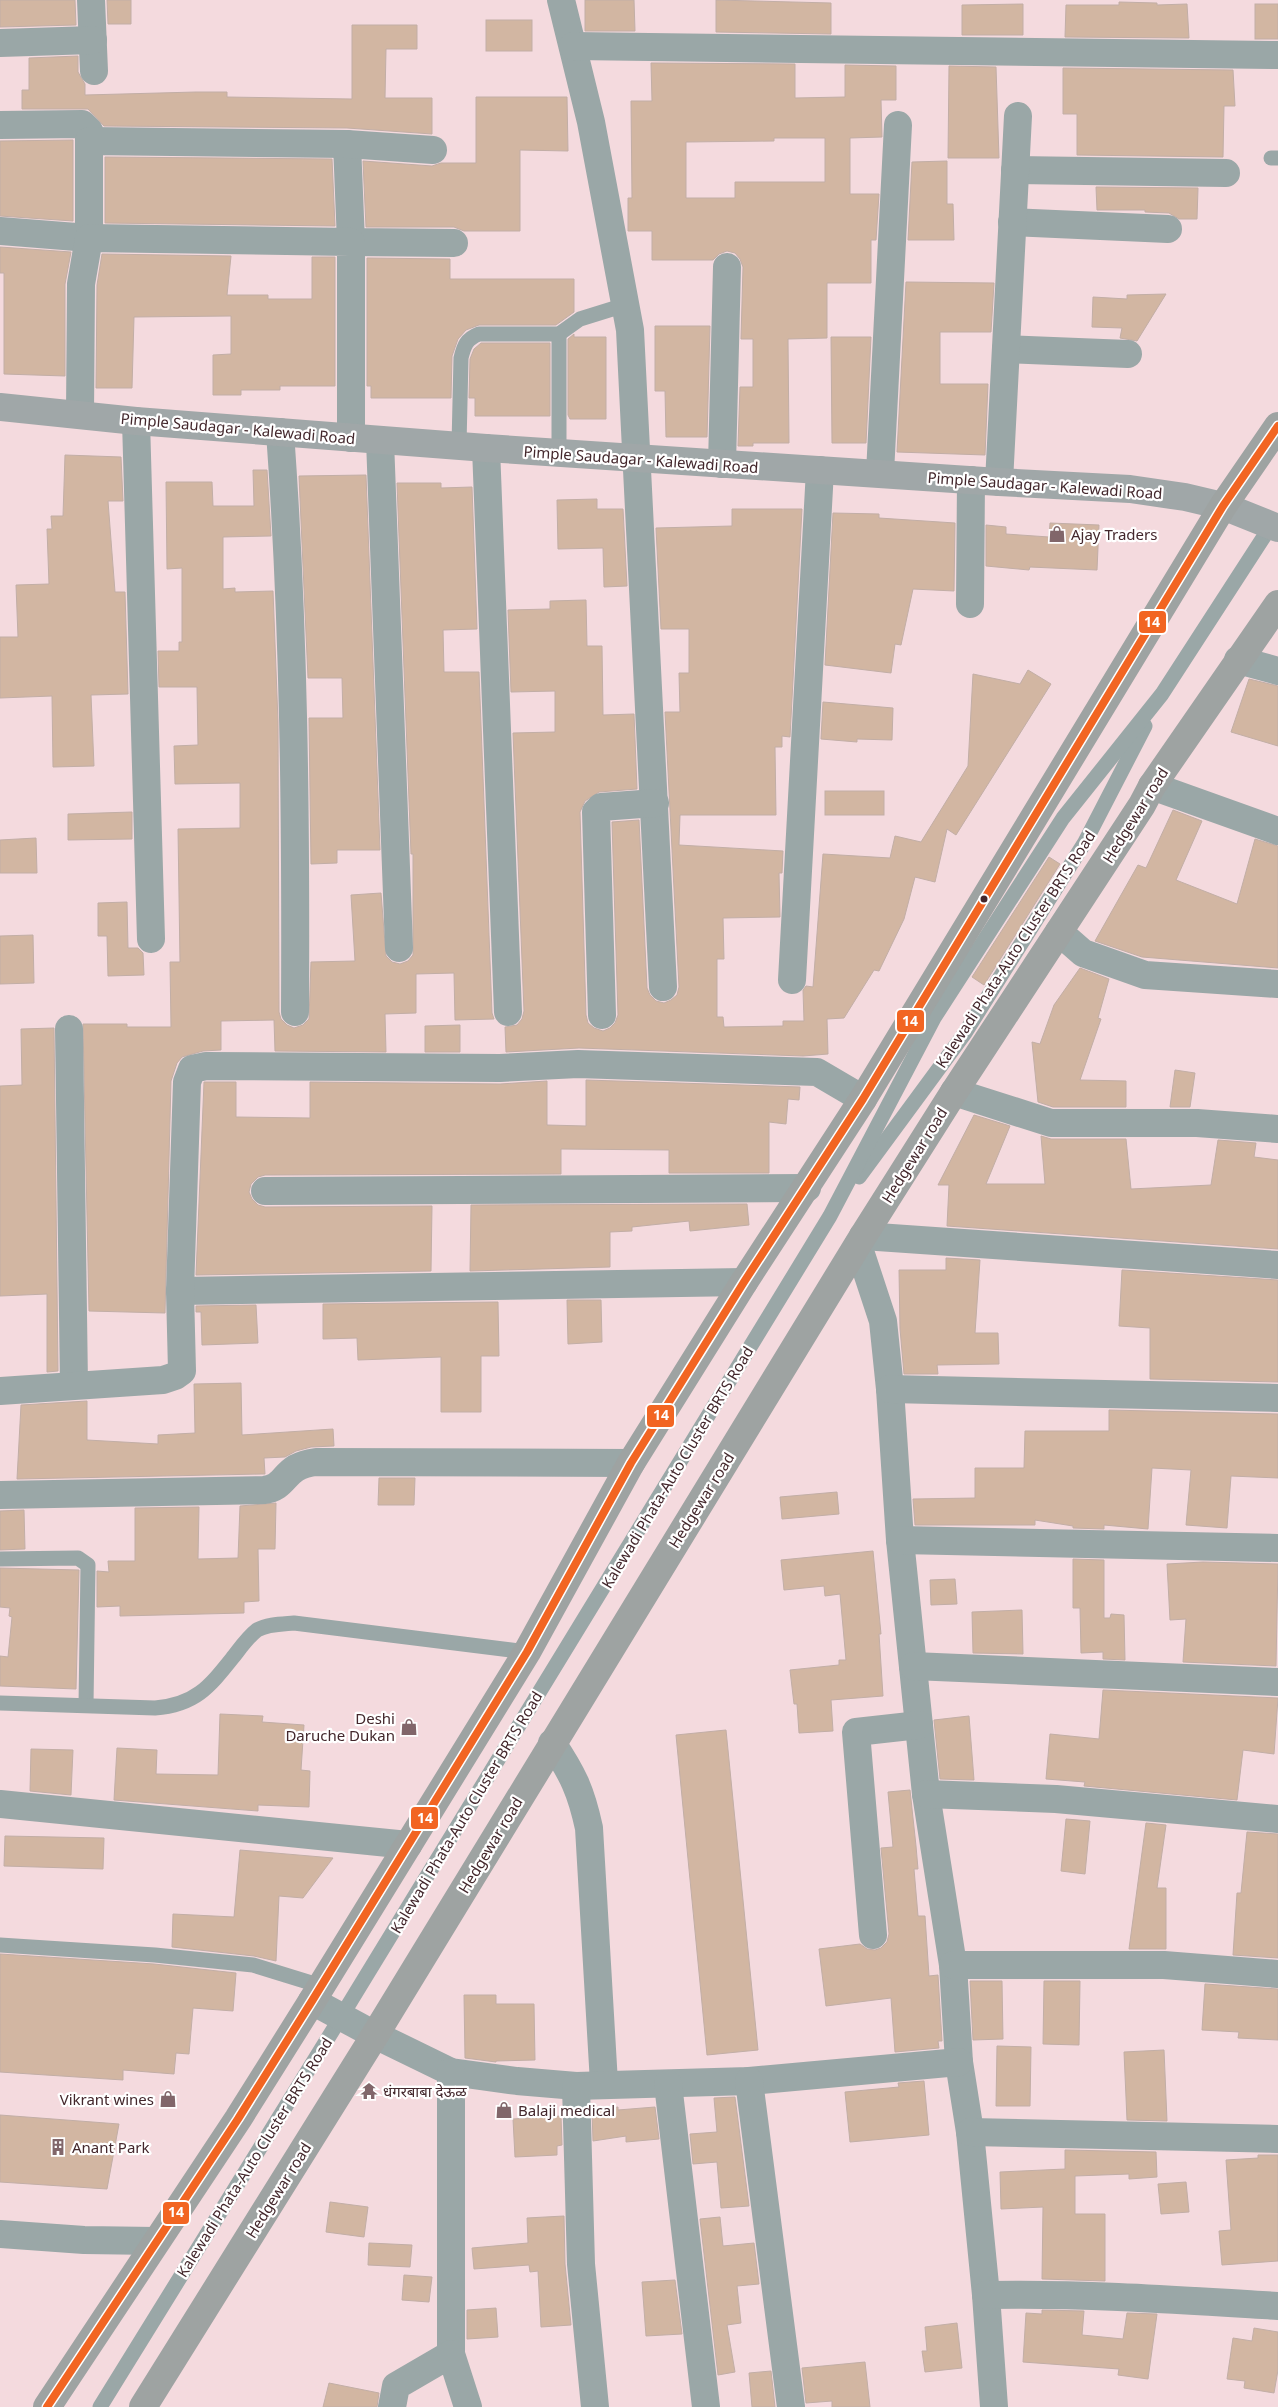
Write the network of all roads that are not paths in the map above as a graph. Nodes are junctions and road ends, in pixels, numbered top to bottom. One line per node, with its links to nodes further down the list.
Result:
1 (92, 0): 3 (street)
2 (561, 0): 5 (street)
3 (93, 40): 4 (street); 7 (street)
4 (0, 43)
5 (572, 46): 6 (street); 23 (street)
6 (1278, 55)
7 (94, 71)
8 (1018, 116): 14 (street)
9 (0, 125): 11 (street)
10 (898, 126): 40 (street)
11 (89, 141): 12 (street); 19 (street)
12 (347, 144): 13 (street); 20 (street)
13 (433, 150)
14 (1015, 170): 15 (street); 16 (street)
15 (1226, 173)
16 (1012, 222): 17 (street); 25 (street)
17 (1168, 229)
18 (0, 231): 19 (street)
19 (89, 238): 20 (street); 28 (street)
20 (351, 242): 21 (street); 32 (street)
21 (454, 244)
22 (727, 267): 38 (street)
23 (625, 305): 24 (lane); 37 (street)
24 (559, 334): 34 (lane); 36 (lane)
25 (1006, 349): 26 (street); 42 (street)
26 (1128, 354)
27 (0, 407): 28 (main road, Pimple Saudagar - Kalewadi Road)
28 (80, 414): 29 (main road, Pimple Saudagar - Kalewadi Road)
29 (136, 422): 31 (main road, Pimple Saudagar - Kalewadi Road); 54 (street)
30 (1278, 426): 43 (main road)
31 (280, 432): 32 (main road, Pimple Saudagar - Kalewadi Road); 59 (street)
32 (351, 438): 33 (main road, Pimple Saudagar - Kalewadi Road)
33 (380, 440): 34 (main road, Pimple Saudagar - Kalewadi Road); 55 (street)
34 (459, 445): 35 (main road, Pimple Saudagar - Kalewadi Road)
35 (486, 448): 36 (main road, Pimple Saudagar - Kalewadi Road); 60 (street)
36 (559, 453): 37 (main road, Pimple Saudagar - Kalewadi Road)
37 (637, 459): 38 (main road, Pimple Saudagar - Kalewadi Road); 51 (street)
38 (722, 464): 39 (main road, Pimple Saudagar - Kalewadi Road)
39 (820, 470): 40 (main road, Pimple Saudagar - Kalewadi Road); 56 (street)
40 (880, 473): 41 (main road, Pimple Saudagar - Kalewadi Road)
41 (971, 480): 42 (main road, Pimple Saudagar - Kalewadi Road); 45 (street)
42 (999, 482): 43 (main road, Pimple Saudagar - Kalewadi Road)
43 (1222, 506): 44 (main road, Pimple Saudagar - Kalewadi Road); 64 (main road)
44 (1276, 523): 49 (lane, Kalewadi Phata-Auto Cluster BRTS Road)
45 (970, 604)
46 (1278, 604): 47 (main road, Hedgewar road)
47 (1238, 660): 48 (street); 50 (main road, Hedgewar road)
48 (1278, 671)
49 (1162, 694): 68 (lane, Kalewadi Phata-Auto Cluster BRTS Road); 68 (lane, Kalewadi Phata-Auto Cluster BRTS Road)
50 (1152, 786): 52 (street); 53 (main road, Hedgewar road)
51 (655, 803): 58 (street); 61 (street)
52 (1278, 831)
53 (1059, 932): 57 (street); 63 (main road, Hedgewar road)
54 (151, 940)
55 (399, 948)
56 (792, 980)
57 (1278, 984)
58 (663, 987)
59 (295, 1012)
60 (508, 1012)
61 (602, 1014)
62 (69, 1029): 73 (street)
63 (954, 1092): 65 (street); 69 (main road, Hedgewar road)
64 (863, 1099): 66 (main road); 72 (street)
65 (1278, 1129)
66 (806, 1188): 67 (street); 71 (main road)
67 (265, 1191)
68 (830, 1216): 98 (lane, Kalewadi Phata-Auto Cluster BRTS Road)
69 (860, 1241): 70 (street); 74 (street); 88 (main road, Hedgewar road)
70 (1278, 1265)
71 (744, 1282): 72 (street); 77 (main road)
72 (180, 1291): 73 (street)
73 (74, 1385): 75 (street)
74 (890, 1389): 76 (street); 79 (street)
75 (0, 1391)
76 (1278, 1398)
77 (631, 1463): 78 (street); 82 (main road)
78 (0, 1494)
79 (900, 1540): 80 (street); 83 (street)
80 (1278, 1548)
81 (0, 1559): 86 (lane)
82 (528, 1652): 86 (lane); 92 (main road)
83 (914, 1666): 84 (street); 87 (street)
84 (1278, 1682)
85 (0, 1703): 86 (lane)
86 (86, 1705)
87 (919, 1724): 89 (street); 93 (street)
88 (552, 1743): 99 (main road, Hedgewar road); 103 (street)
89 (926, 1794): 91 (street); 95 (street)
90 (0, 1804): 92 (street)
91 (1278, 1819)
92 (408, 1845): 97 (main road)
93 (873, 1935)
94 (0, 1945): 97 (lane)
95 (953, 1965): 96 (street); 100 (street)
96 (1278, 1974)
97 (316, 1993): 98 (street); 109 (main road)
98 (341, 2017): 99 (street); 114 (lane, Kalewadi Phata-Auto Cluster BRTS Road)
99 (375, 2036): 101 (street); 115 (main road, Hedgewar road)
100 (959, 2062): 102 (street); 106 (street)
101 (451, 2072): 105 (street); 112 (street)
102 (749, 2081): 104 (street); 120 (street)
103 (604, 2084): 104 (street); 105 (street)
104 (668, 2084): 119 (street)
105 (576, 2086): 118 (street)
106 (970, 2132): 107 (street); 110 (street)
107 (1278, 2139)
108 (0, 2234): 109 (street)
109 (156, 2241): 113 (main road)
110 (986, 2295): 111 (street); 121 (street)
111 (1278, 2306)
112 (451, 2354): 116 (street); 117 (street)
113 (47, 2407)
114 (100, 2407)
115 (143, 2407)
116 (392, 2407)
117 (468, 2407)
118 (595, 2407)
119 (706, 2407)
120 (791, 2407)
121 (994, 2407)

